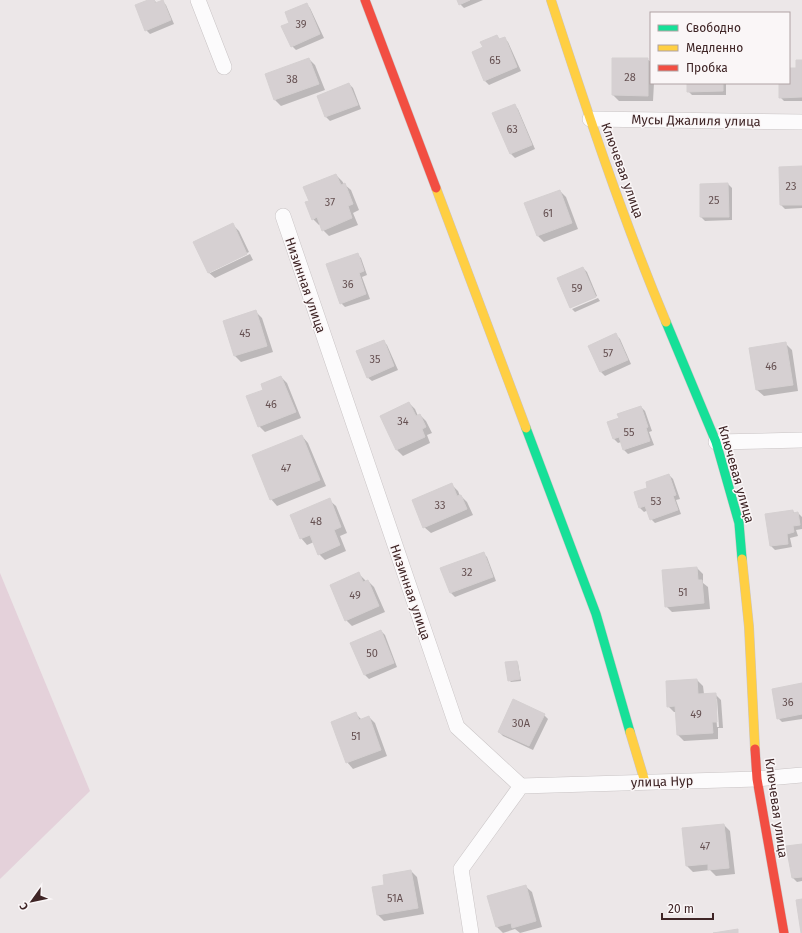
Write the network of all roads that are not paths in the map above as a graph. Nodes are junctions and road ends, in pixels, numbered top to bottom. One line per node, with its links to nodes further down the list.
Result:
1 (198, 0): 4 (street)
2 (365, 0): 12 (street)
3 (551, 0): 5 (street, Ключевая улица)
4 (224, 67)
5 (590, 118): 6 (street, Мусы Джалиля улица); 9 (street, Ключевая улица)
6 (802, 122)
7 (283, 216): 13 (street, Низинная улица)
8 (802, 440): 9 (street)
9 (716, 442): 11 (street, Ключевая улица)
10 (802, 775): 11 (street, улица Нур)
11 (757, 779): 12 (street, улица Нур); 15 (street, Ключевая улица)
12 (645, 782): 13 (street, улица Нур)
13 (521, 786): 14 (street)
14 (471, 933)
15 (784, 933)

